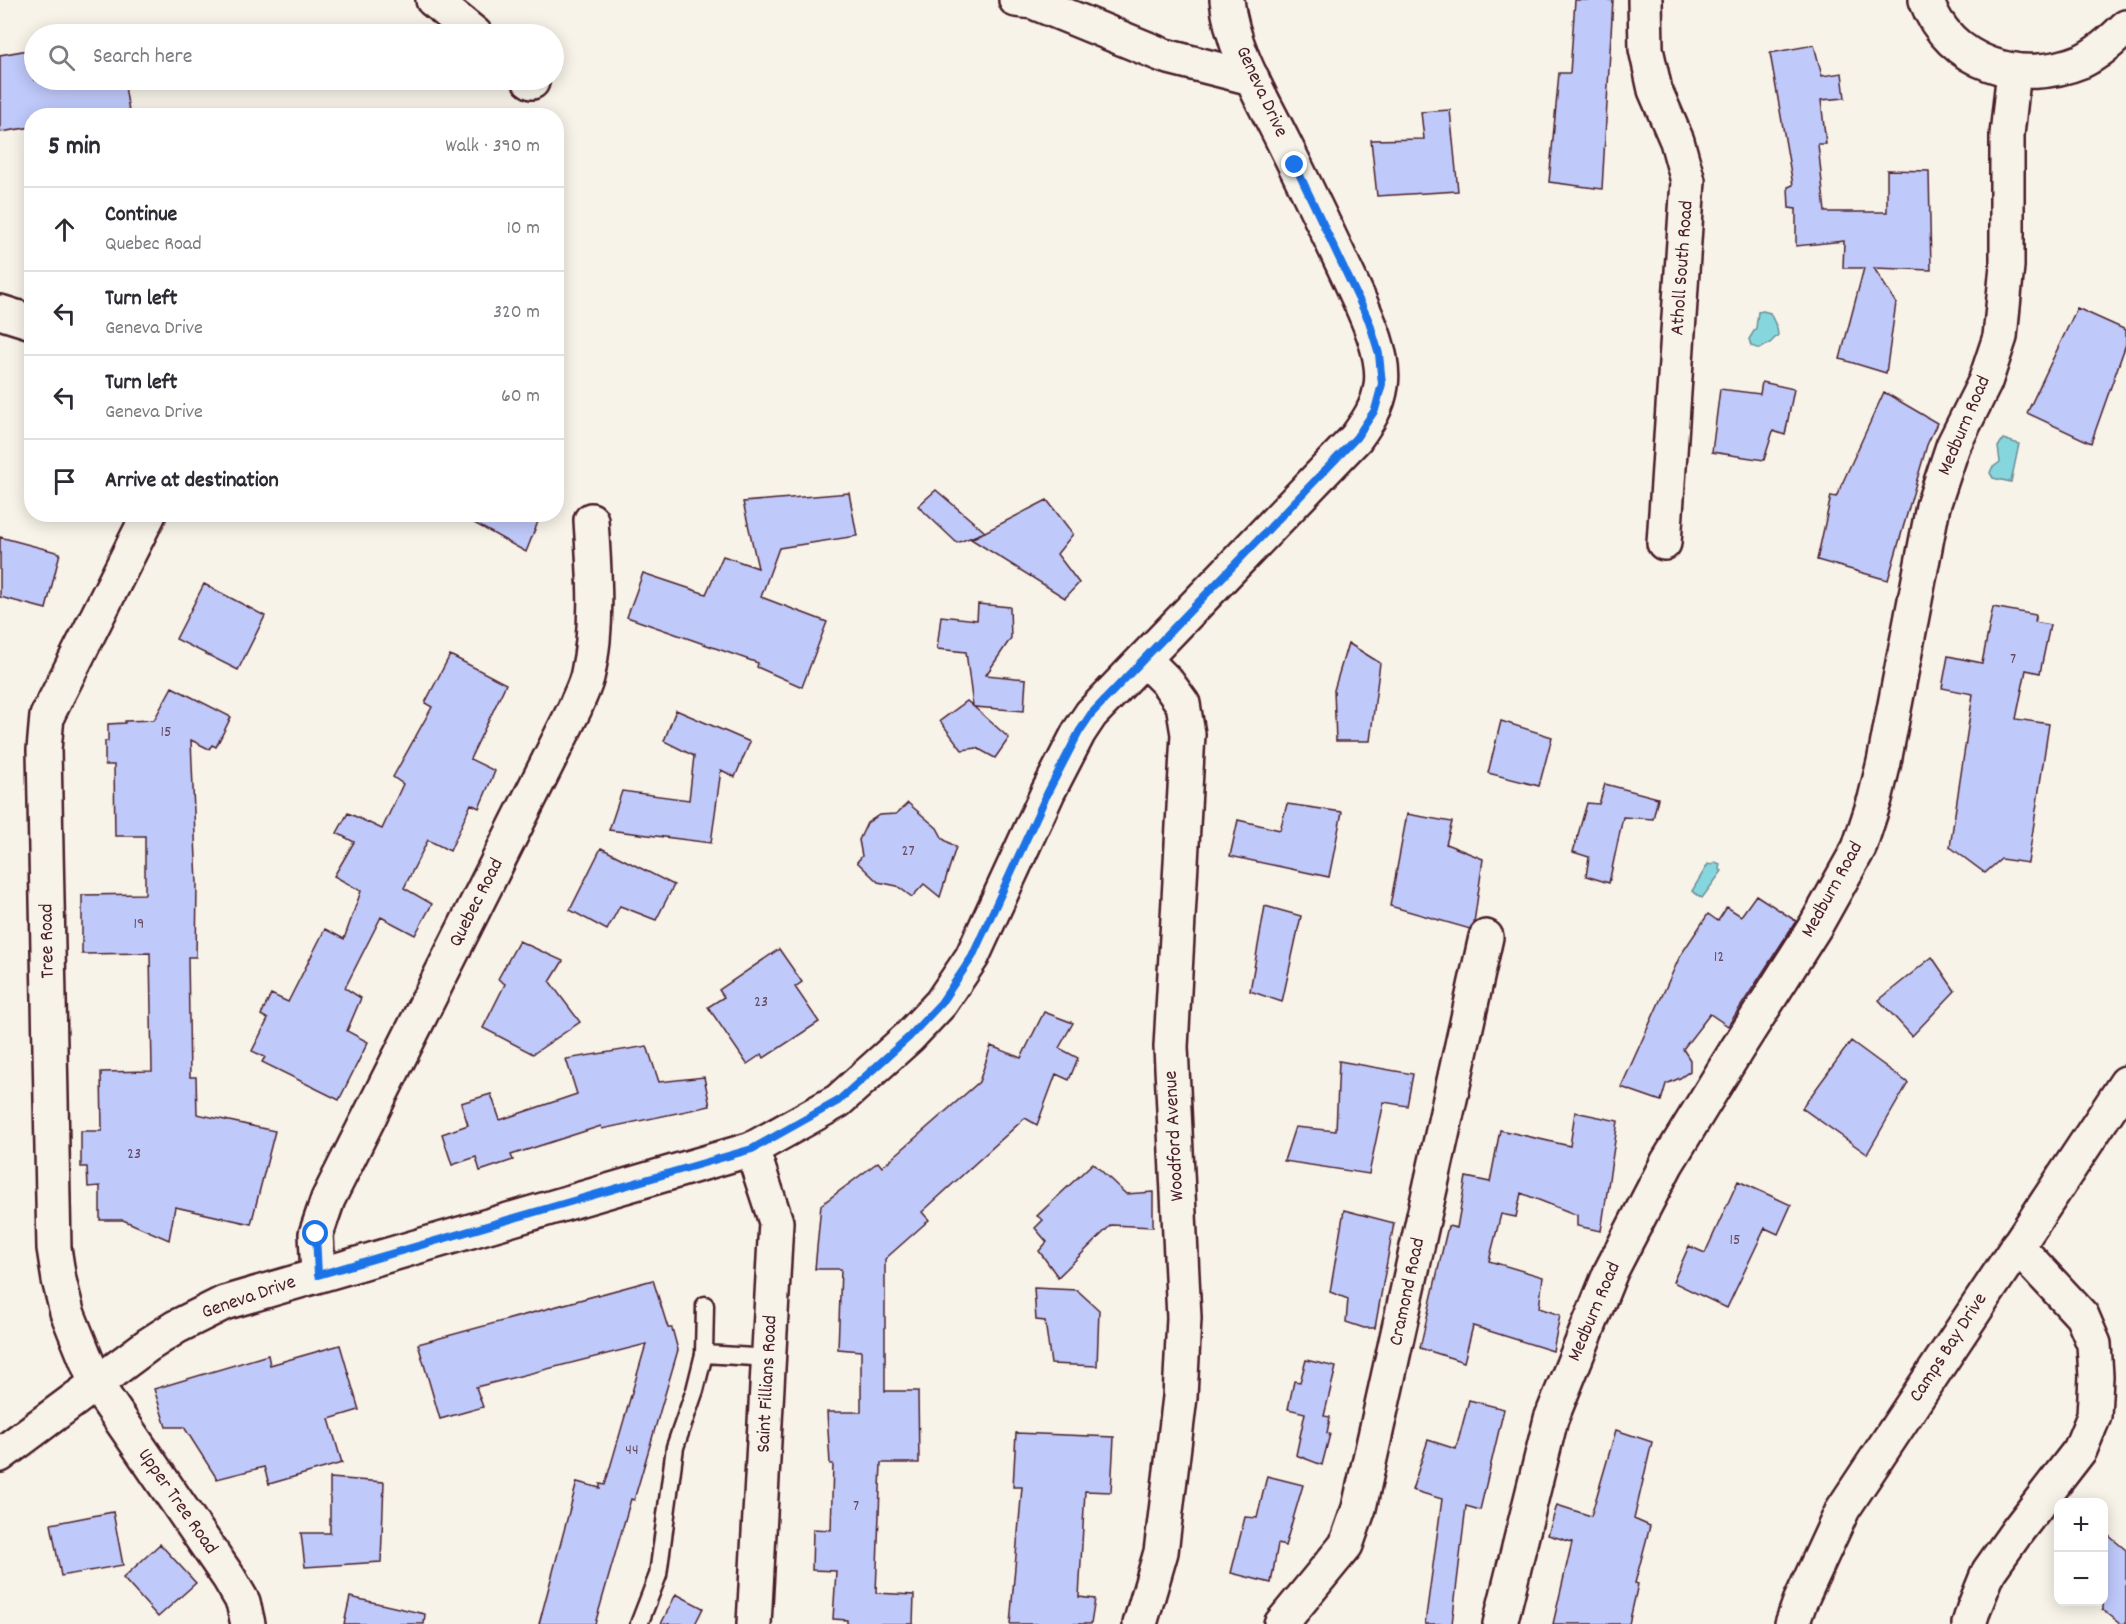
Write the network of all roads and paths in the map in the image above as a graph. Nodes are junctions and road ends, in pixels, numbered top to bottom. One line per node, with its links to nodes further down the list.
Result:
1 (433, 0): 6 (street)
2 (1227, 0): 9 (street, Geneva Drive)
3 (1645, 0): 14 (street, Atholl South Road)
4 (1926, 0): 8 (street)
5 (1027, 1): 9 (street)
6 (463, 24)
7 (2126, 27): 8 (street)
8 (2014, 70): 31 (street, Medburn Road)
9 (1252, 78): 15 (street, Geneva Drive)
10 (0, 312): 11 (street)
11 (24, 320)
12 (591, 520): 20 (street, Quebec Road)
13 (145, 522): 24 (street, Tree Road)
14 (1664, 543)
15 (1144, 659): 18 (street, Geneva Drive); 29 (street, Woodford Avenue)
16 (1486, 937): 30 (street, Cramond Road)
17 (2126, 1083): 19 (street, Camps Bay Drive)
18 (752, 1149): 20 (street, Geneva Drive); 23 (street, Saint Fillians Road)
19 (2017, 1246): 32 (street, Camps Bay Drive); 33 (street)
20 (318, 1275): 24 (street, Geneva Drive)
21 (705, 1305): 22 (lane)
22 (704, 1354): 23 (lane); 27 (lane)
23 (770, 1358): 28 (street, Saint Fillians Road)
24 (96, 1384): 25 (street, Geneva Drive); 26 (street, Upper Tree Road)
25 (0, 1455)
26 (248, 1624)
27 (639, 1624)
28 (754, 1624)
29 (1140, 1624)
30 (1281, 1624)
31 (1500, 1624)
32 (1792, 1624)
33 (1969, 1624)

